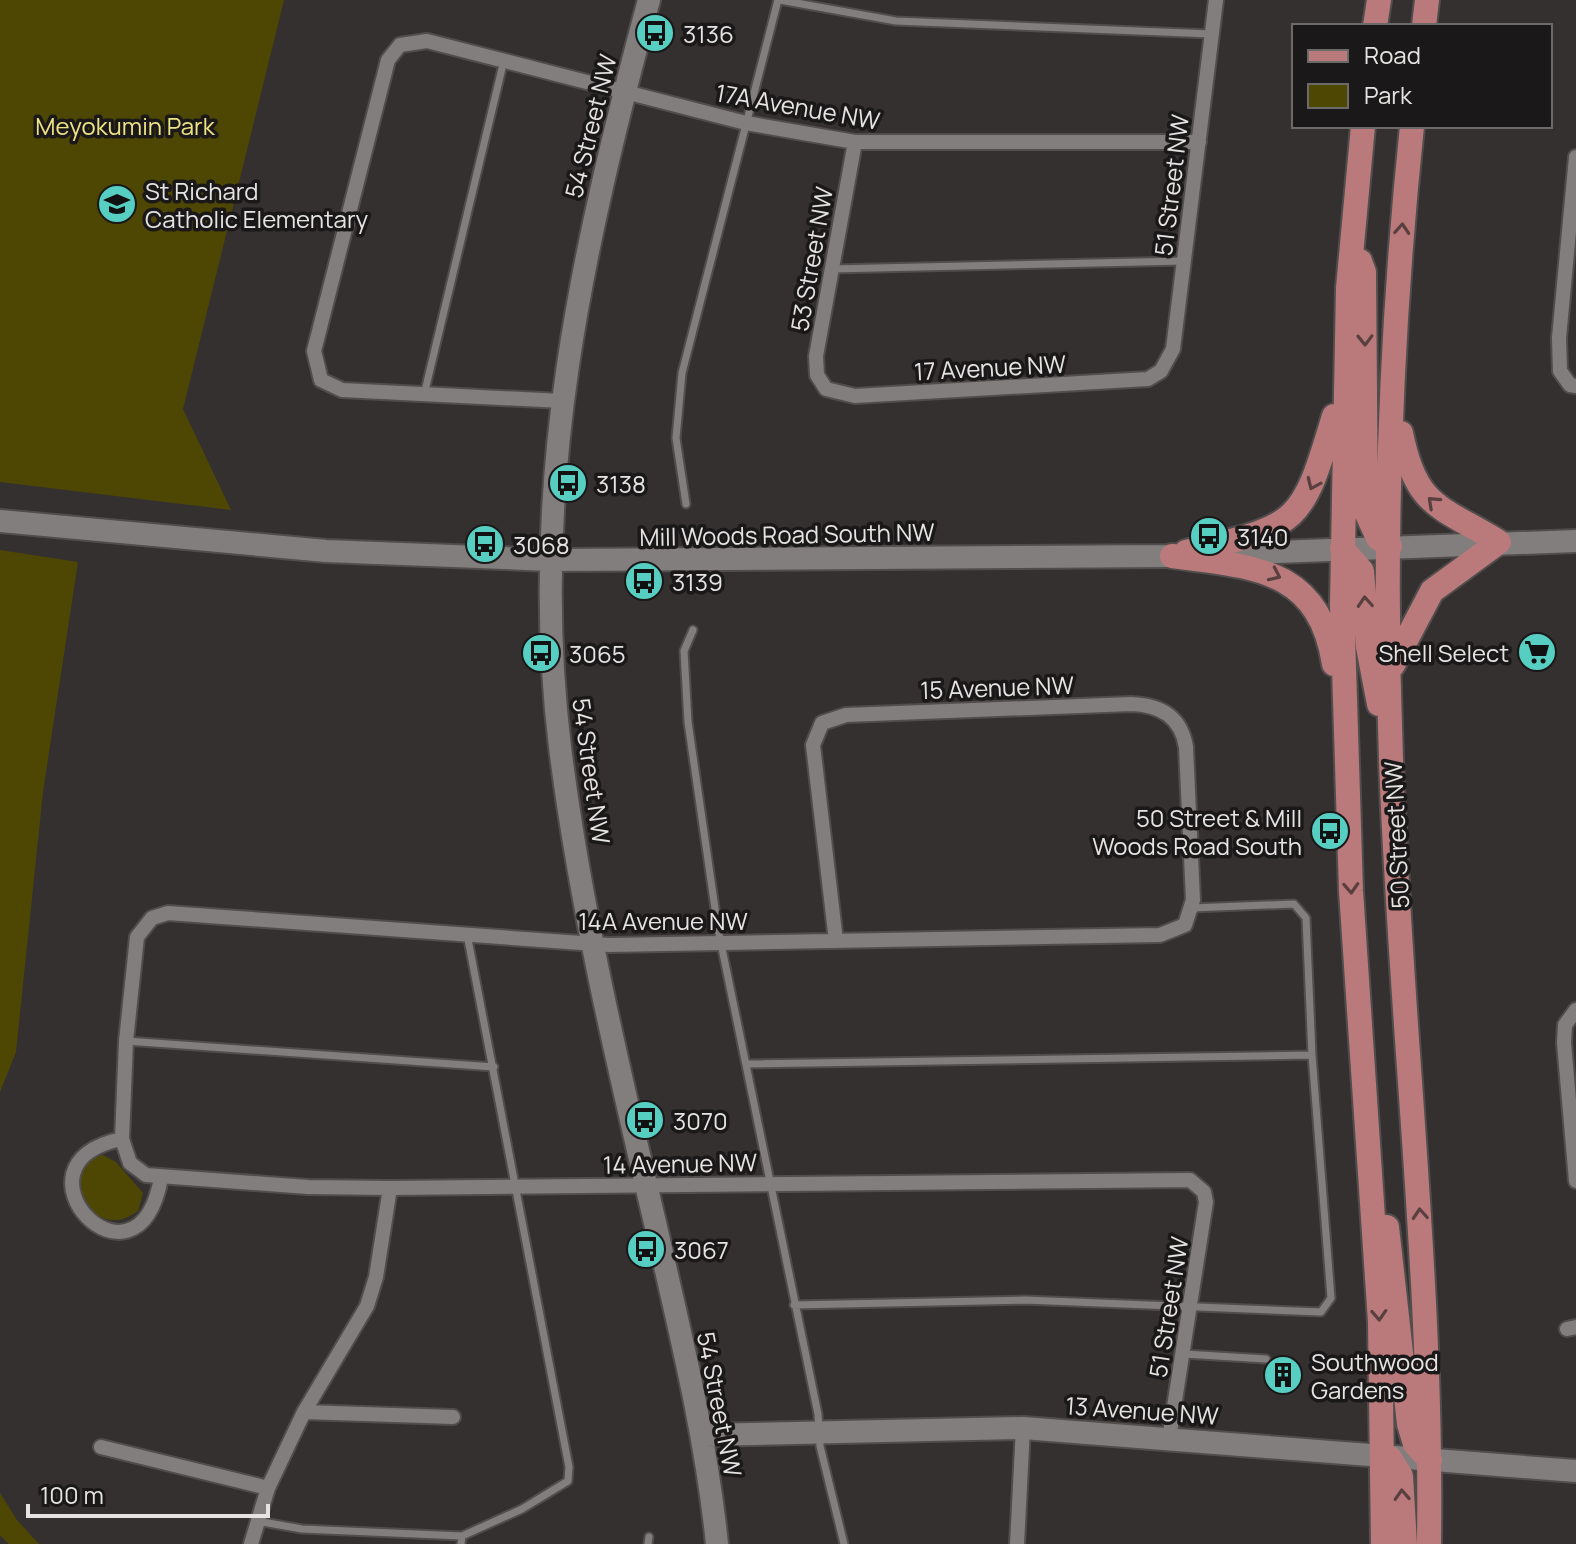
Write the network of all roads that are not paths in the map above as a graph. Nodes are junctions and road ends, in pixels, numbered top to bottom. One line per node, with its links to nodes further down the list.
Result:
1 (649, 0): 10 (street, 54 Street NW)
2 (779, 0): 8 (lane); 11 (lane)
3 (1216, 0): 8 (street, 51 Street NW)
4 (1379, 0): 6 (main road)
5 (1427, 0): 7 (main road)
6 (1375, 24)
7 (1424, 24)
8 (1212, 34): 15 (street, 51 Street NW)
9 (504, 60): 10 (street, 17A Avenue NW); 25 (lane); 25 (street, 17A Avenue NW)
10 (625, 90): 11 (street, 17A Avenue NW); 26 (street, 54 Street NW)
11 (746, 123): 14 (street, 17A Avenue NW); 27 (lane)
12 (1363, 128): 17 (main road, 50 Street NW)
13 (1412, 128): 24 (main road, 50 Street NW, one-way to 13)
14 (855, 142): 15 (street, 17A Avenue NW); 19 (street, 53 Street NW)
15 (1199, 142): 18 (street, 51 Street NW)
16 (1576, 157): 23 (street)
17 (1352, 236): 21 (main road, 50 Street NW); 31 (main road, one-way to 31)
18 (1184, 261): 19 (lane); 20 (street, 51 Street NW)
19 (832, 269): 22 (street, 53 Street NW)
20 (1161, 371): 22 (street, 17 Avenue NW)
21 (1344, 383): 32 (main road, 50 Street NW); 33 (main road, one-way to 33)
22 (821, 384)
23 (1576, 386)
24 (1392, 391): 30 (main road, one-way to 24); 31 (main road, 50 Street NW)
25 (424, 395): 26 (street)
26 (562, 401): 34 (street, 54 Street NW)
27 (686, 504)
28 (0, 521): 34 (street, Mill Woods Road South NW)
29 (1576, 541): 30 (street, Mill Woods Road South NW)
30 (1499, 542): 31 (street, Mill Woods Road South NW); 36 (main road)
31 (1390, 546): 32 (street, Mill Woods Road South NW); 36 (main road, 50 Street NW)
32 (1342, 548): 33 (street, Mill Woods Road South NW); 37 (main road, 50 Street NW); 38 (main road, one-way to 32)
33 (1172, 556): 34 (street, Mill Woods Road South NW); 37 (main road, one-way to 37)
34 (551, 560): 43 (street, 54 Street NW)
35 (693, 630): 42 (lane)
36 (1390, 671): 38 (main road, 50 Street NW)
37 (1347, 754): 50 (main road, 50 Street NW, one-way to 50)
38 (1391, 761): 70 (main road, 50 Street NW, one-way to 38)
39 (1192, 908): 41 (street, 14A Avenue NW); 41 (street, 15 Avenue NW); 46 (lane)
40 (467, 934): 43 (street, 14A Avenue NW); 45 (street, 14A Avenue NW); 48 (lane)
41 (836, 941): 42 (street, 14A Avenue NW)
42 (720, 943): 43 (street, 14A Avenue NW); 47 (lane)
43 (595, 944): 55 (street, 54 Street NW)
44 (1574, 1012): 52 (street)
45 (126, 1041): 48 (lane); 49 (street)
46 (1312, 1055): 47 (lane); 59 (lane)
47 (747, 1064): 53 (lane)
48 (494, 1067): 56 (lane)
49 (122, 1139): 51 (street); 51 (street)
50 (1369, 1172): 69 (main road, 50 Street NW, one-way to 69); 70 (main road)
51 (154, 1176): 57 (street, 14 Avenue NW)
52 (1576, 1181)
53 (771, 1183): 54 (street, 14 Avenue NW); 55 (street, 14 Avenue NW); 58 (lane)
54 (1198, 1184): 59 (street, 51 Street NW)
55 (646, 1185): 56 (street, 14 Avenue NW); 66 (street, 54 Street NW)
56 (518, 1187): 57 (street, 14 Avenue NW); 74 (lane)
57 (390, 1188): 62 (street)
58 (794, 1305): 59 (lane); 65 (lane)
59 (1191, 1308): 60 (street, 51 Street NW)
60 (1184, 1354): 61 (lane); 67 (street, 51 Street NW)
61 (1266, 1359)
62 (304, 1412): 63 (street); 72 (street)
63 (453, 1417)
64 (1023, 1428): 65 (street, 13 Avenue NW); 67 (street, 13 Avenue NW); 78 (street)
65 (819, 1430): 66 (street, 13 Avenue NW); 77 (lane)
66 (704, 1435): 76 (street, 54 Street NW)
67 (1169, 1439): 69 (street, 13 Avenue NW)
68 (101, 1447): 72 (street)
69 (1382, 1455): 70 (street, 13 Avenue NW); 79 (main road, 50 Street NW); 80 (main road, one-way to 69)
70 (1430, 1460): 71 (street, 13 Avenue NW); 81 (main road, 50 Street NW)
71 (1576, 1471)
72 (268, 1488): 73 (street)
73 (257, 1521): 74 (lane); 75 (street)
74 (461, 1540)
75 (251, 1544)
76 (717, 1544)
77 (844, 1544)
78 (1017, 1544)
79 (1383, 1544)
80 (1405, 1544)
81 (1429, 1544)

